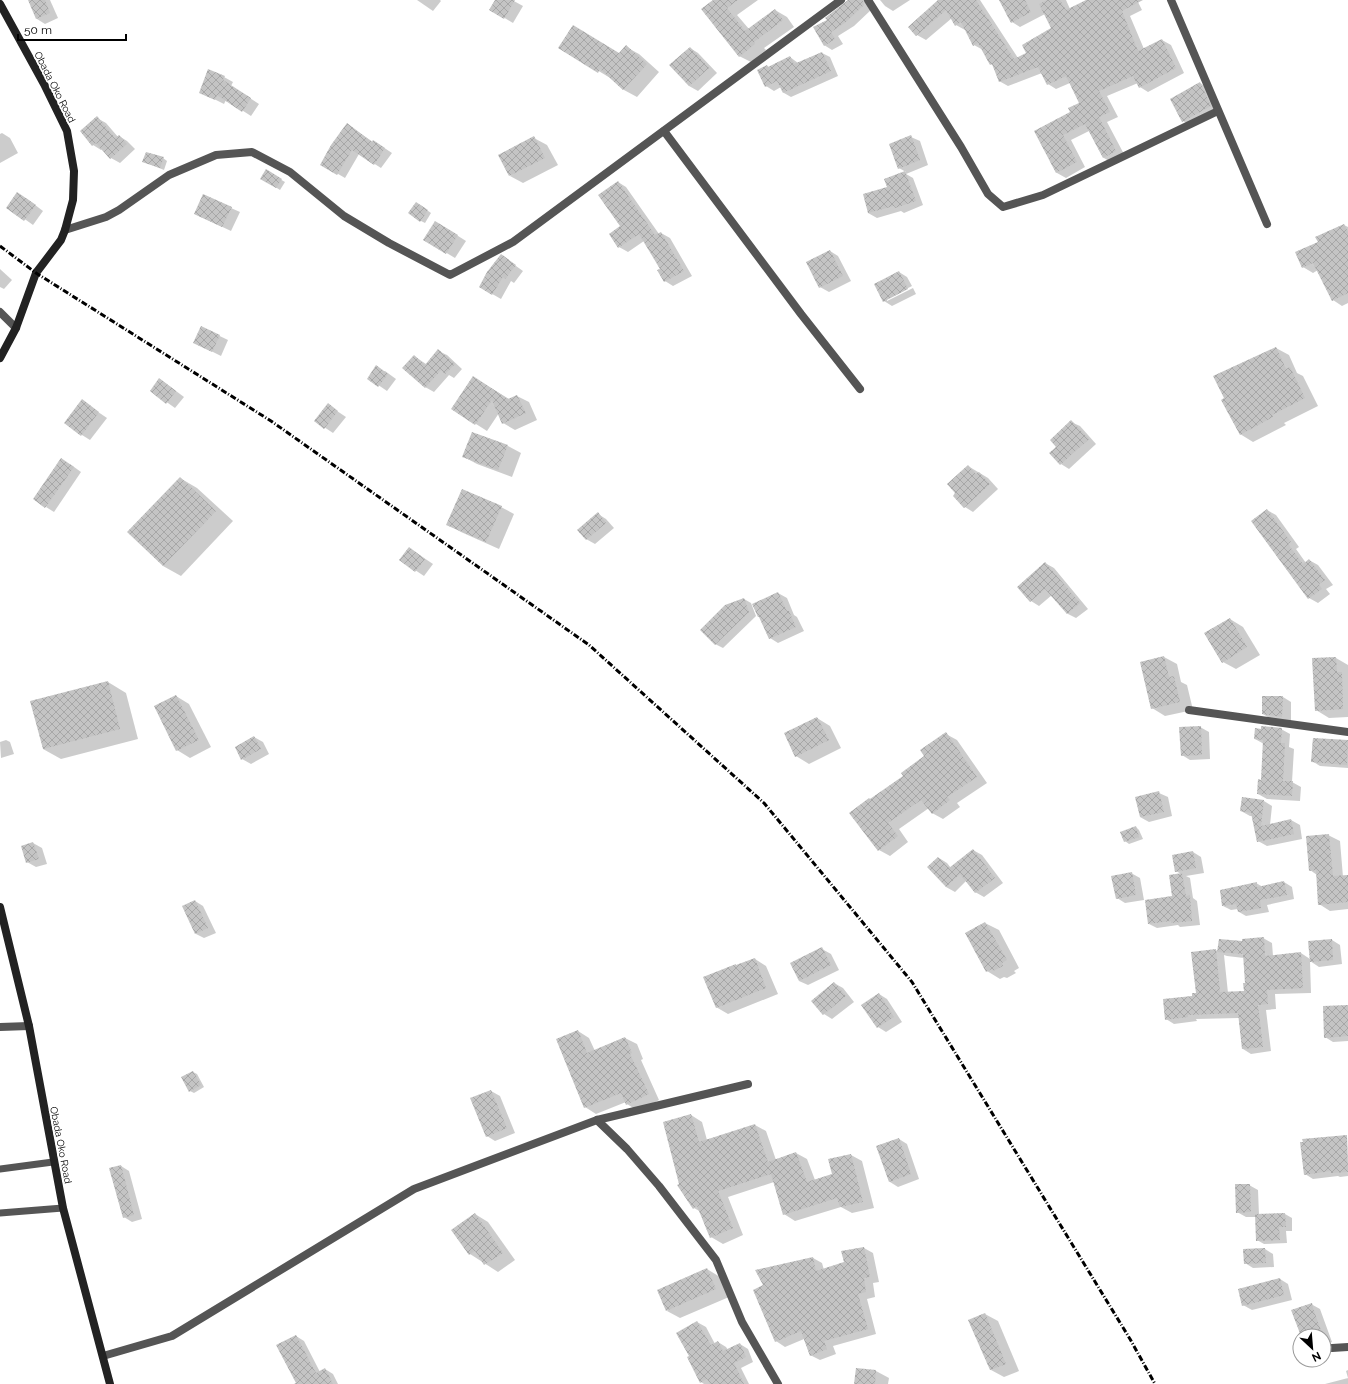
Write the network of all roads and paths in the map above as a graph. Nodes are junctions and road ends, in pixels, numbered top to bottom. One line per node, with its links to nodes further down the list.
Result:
1 (841, 0): 6 (street)
2 (868, 0): 5 (street)
3 (1171, 0): 5 (street)
4 (0, 4): 8 (main road, Obada Oko Road)
5 (1218, 111): 7 (street)
6 (664, 131): 8 (street); 12 (street)
7 (1267, 224)
8 (65, 230): 10 (main road, Obada Oko Road)
9 (0, 312): 10 (street)
10 (16, 328): 11 (main road, Obada Oko Road)
11 (0, 358)
12 (860, 389)
13 (1189, 710): 14 (street)
14 (1348, 732)
15 (0, 907): 16 (main road, Obada Oko Road)
16 (29, 1026): 17 (street); 20 (main road, Obada Oko Road)
17 (0, 1027)
18 (748, 1084): 19 (street)
19 (597, 1120): 26 (street); 28 (street)
20 (53, 1162): 21 (lane); 22 (main road, Obada Oko Road)
21 (0, 1169)
22 (63, 1208): 23 (lane); 26 (main road, Obada Oko Road)
23 (0, 1213)
24 (1348, 1347): 25 (street)
25 (1332, 1348)
26 (103, 1356): 27 (main road, Obada Oko Road)
27 (110, 1384)
28 (778, 1384)

